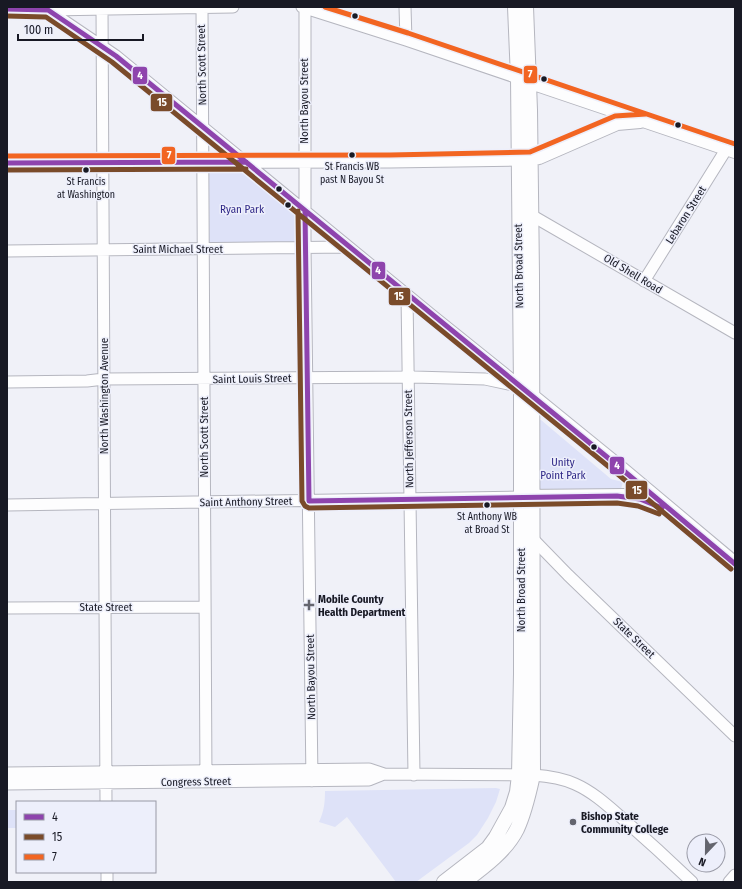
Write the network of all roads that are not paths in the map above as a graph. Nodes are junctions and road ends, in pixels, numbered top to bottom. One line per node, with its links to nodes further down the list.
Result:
1 (202, 7): 2 (street); 7 (street); 15 (street, North Scott Street)
2 (233, 7)
3 (304, 7): 10 (street); 22 (street, North Bayou Street)
4 (405, 7): 10 (street)
5 (515, 7): 12 (main road)
6 (526, 7): 12 (main road)
7 (102, 8): 9 (street); 11 (street, North Washington Avenue)
8 (7, 9): 9 (street)
9 (48, 10): 11 (street)
10 (406, 40): 12 (street)
11 (102, 45): 15 (street); 19 (street, North Washington Avenue)
12 (523, 79): 13 (main road); 18 (main road, North Broad Street)
13 (580, 99): 14 (main road); 16 (main road)
14 (646, 121): 16 (main road); 17 (main road)
15 (203, 126): 20 (street, North Scott Street); 21 (street)
16 (596, 132): 18 (main road)
17 (731, 150): 31 (street, Lebaron Street)
18 (524, 160): 22 (street); 25 (main road, North Broad Street); 39 (main road, North Broad Street)
19 (102, 162): 20 (street); 23 (street); 29 (street, North Washington Avenue)
20 (203, 162): 21 (street); 28 (street, North Scott Street)
21 (246, 162): 22 (street); 24 (street)
22 (304, 162): 24 (street, North Bayou Street)
23 (7, 163)
24 (304, 211): 26 (street, North Bayou Street); 27 (street)
25 (531, 215): 31 (street, Old Shell Road); 40 (main road, North Broad Street)
26 (305, 247): 27 (street, Saint Michael Street); 28 (street, Saint Michael Street); 35 (street, North Bayou Street)
27 (348, 247): 32 (street)
28 (202, 249): 29 (street, Saint Michael Street); 37 (street, North Scott Street)
29 (102, 250): 30 (street, Saint Michael Street); 36 (street, North Washington Avenue)
30 (7, 251)
31 (644, 281): 33 (street, Old Shell Road)
32 (407, 294): 34 (street, North Jefferson Street); 39 (street)
33 (735, 334)
34 (407, 377): 35 (street, Saint Louis Street); 39 (street, Saint Louis Street); 42 (street, North Jefferson Street)
35 (306, 378): 37 (street, Saint Louis Street); 43 (street, North Bayou Street)
36 (104, 379): 37 (street, Saint Louis Street); 38 (street, Saint Louis Street); 45 (street, North Washington Avenue)
37 (203, 379): 44 (street, North Scott Street)
38 (7, 382)
39 (521, 387): 40 (main road); 41 (main road, North Broad Street)
40 (533, 396): 41 (main road, North Broad Street); 47 (main road)
41 (527, 497): 42 (street, Saint Anthony Street); 47 (main road, Saint Anthony Street); 48 (main road, North Broad Street); 60 (main road, North Broad Street)
42 (410, 499): 43 (street, Saint Anthony Street); 59 (street, North Jefferson Street)
43 (309, 501): 44 (street, Saint Anthony Street); 54 (street, North Bayou Street)
44 (204, 502): 45 (street, Saint Anthony Street); 50 (street, North Scott Street)
45 (104, 504): 46 (street, Saint Anthony Street); 52 (street, North Washington Avenue)
46 (7, 505)
47 (673, 512): 49 (main road)
48 (533, 539): 53 (street, State Street); 61 (main road, North Broad Street)
49 (735, 564)
50 (205, 607): 52 (street, State Street); 55 (street, North Scott Street)
51 (7, 608): 52 (street, State Street)
52 (105, 608): 57 (street, North Washington Avenue)
53 (735, 736)
54 (312, 770): 55 (street, Congress Street); 58 (street, Congress Street); 62 (street, North Bayou Street)
55 (205, 771): 57 (street, Congress Street); 63 (street, North Scott Street)
56 (7, 772): 57 (street, Congress Street)
57 (106, 772): 64 (street, North Washington Avenue)
58 (384, 774): 59 (street, Congress Street); 62 (street, Congress Street)
59 (414, 775): 60 (street, Congress Street)
60 (519, 775): 61 (street, Congress Street); 68 (main road, North Broad Street)
61 (533, 775): 69 (main road, North Broad Street); 70 (street, Congress Street)
62 (312, 781): 63 (street, Congress Street)
63 (206, 782): 64 (street, Congress Street)
64 (106, 783): 65 (street, Congress Street); 66 (street, North Washington Avenue)
65 (7, 784)
66 (106, 801)
67 (735, 875): 71 (street)
68 (444, 882)
69 (464, 882)
70 (692, 882)
71 (729, 882)

